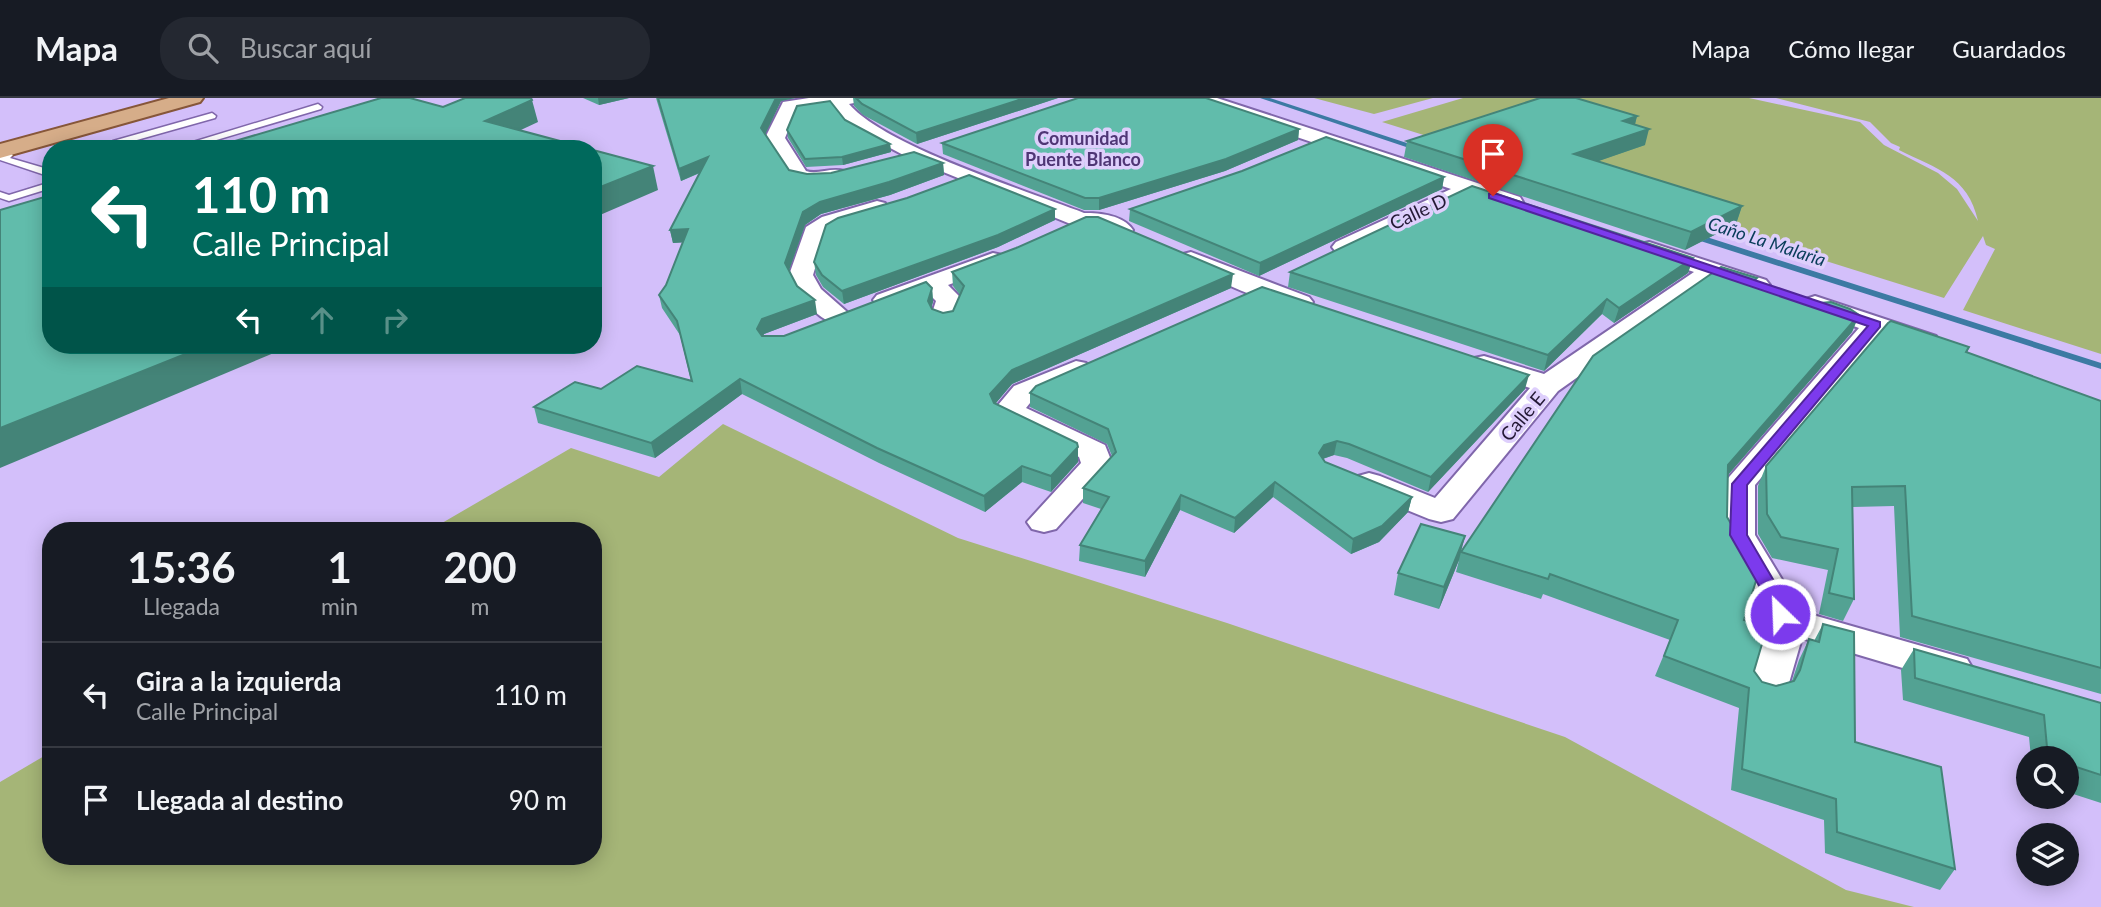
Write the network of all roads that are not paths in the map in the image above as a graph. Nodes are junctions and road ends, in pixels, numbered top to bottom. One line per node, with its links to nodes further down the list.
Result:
1 (152, 98): 9 (main road)
2 (193, 98): 6 (main road)
3 (1199, 98): 8 (street)
4 (841, 99): 19 (street); 22 (street)
5 (318, 107): 13 (lane)
6 (128, 116): 10 (main road); 11 (main road)
7 (212, 116): 12 (lane)
8 (1325, 139): 18 (street); 25 (street)
9 (58, 140)
10 (65, 140)
11 (65, 140)
12 (127, 140)
13 (206, 140)
14 (942, 145): 19 (street)
15 (42, 147): 20 (main road)
16 (42, 149): 20 (main road)
17 (42, 150): 20 (main road)
18 (1290, 152)
19 (916, 154): 21 (street); 23 (street)
20 (16, 159)
21 (891, 161)
22 (853, 171)
23 (968, 176): 26 (street); 31 (street)
24 (42, 188): 27 (lane)
25 (1469, 188): 29 (street); 37 (street, Calle D)
26 (934, 189)
27 (0, 195)
28 (899, 202): 45 (street)
29 (1533, 209)
30 (1127, 212): 31 (street)
31 (1091, 220): 32 (street); 34 (street)
32 (1052, 234)
33 (1623, 240): 38 (street)
34 (1149, 241)
35 (1018, 249): 40 (street)
36 (1174, 252): 41 (street)
37 (1320, 259)
38 (1713, 270): 46 (street); 51 (street, Calle E)
39 (1296, 271): 41 (street)
40 (930, 283): 44 (street); 45 (street)
41 (1259, 288): 42 (street); 43 (street)
42 (1223, 304)
43 (1325, 310)
44 (944, 316)
45 (841, 318): 47 (street)
46 (1876, 325): 48 (street); 54 (street)
47 (808, 330)
48 (1942, 347)
49 (1456, 354): 51 (street)
50 (1099, 359): 53 (street)
51 (1548, 385): 52 (street, Calle E)
52 (1347, 473)
53 (1044, 522)
54 (1775, 598): 55 (street); 56 (street)
55 (1980, 677)
56 (1766, 690)

